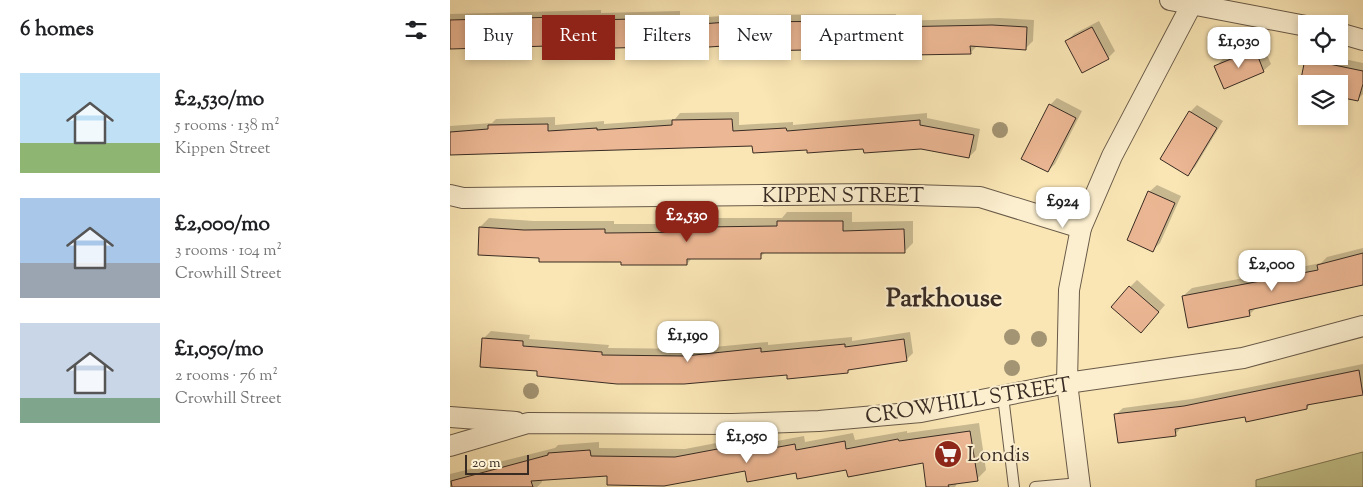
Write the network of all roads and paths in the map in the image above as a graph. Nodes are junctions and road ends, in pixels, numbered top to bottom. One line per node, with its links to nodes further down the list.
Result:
1 (1170, 0): 2 (street)
2 (1194, 1): 3 (street); 7 (street)
3 (1298, 24)
4 (1348, 36): 5 (street)
5 (1363, 40)
6 (450, 195): 7 (street, KIPPEN STREET)
7 (1081, 228): 9 (street)
8 (1363, 326): 9 (street, CROWHILL STREET)
9 (1067, 383): 10 (street, CROWHILL STREET); 14 (street)
10 (1003, 396): 12 (street, CROWHILL STREET); 15 (lane)
11 (450, 417): 12 (street)
12 (528, 423): 13 (street, CROWHILL STREET)
13 (450, 446)
14 (1080, 485): 16 (lane)
15 (1014, 487)
16 (1035, 487)

